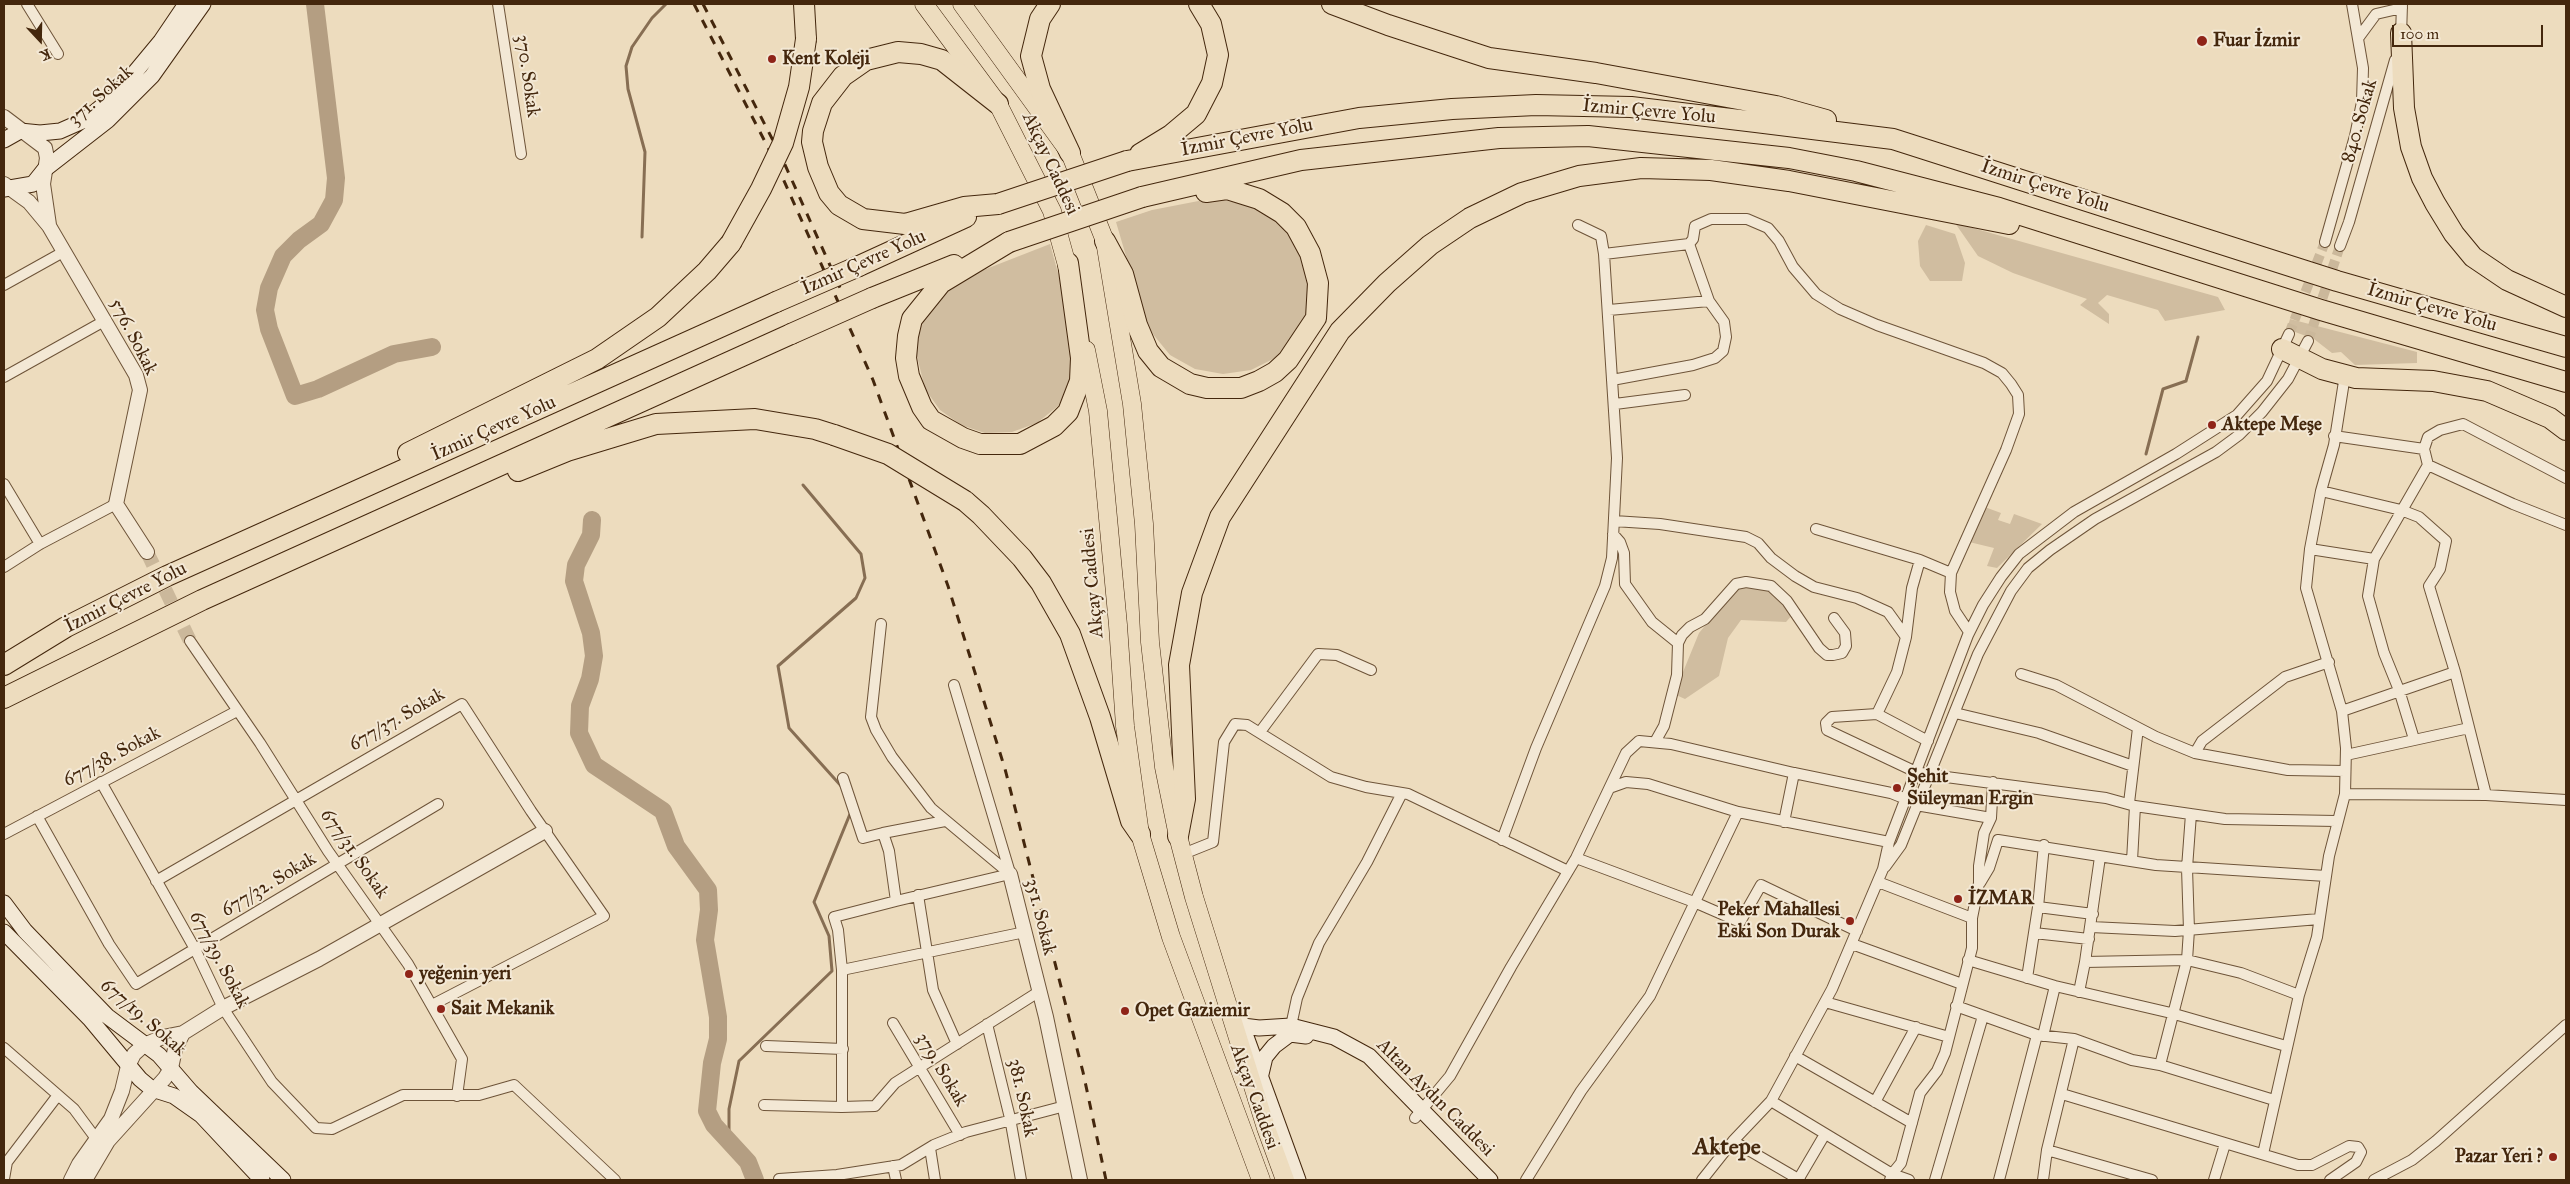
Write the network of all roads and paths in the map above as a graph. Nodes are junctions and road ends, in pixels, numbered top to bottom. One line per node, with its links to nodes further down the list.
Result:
1 (27, 4): 15 (street)
2 (186, 4): 18 (main road, 371. Sokak)
3 (203, 4): 24 (main road, 371. Sokak)
4 (498, 4): 22 (street, 370. Sokak)
5 (804, 4): 69 (highway, bridge)
6 (924, 4): 16 (highway, Akçay Caddesi)
7 (962, 4): 21 (highway, Akçay Caddesi)
8 (1050, 4): 21 (highway)
9 (1199, 4): 23 (highway)
10 (1332, 4): 19 (highway)
11 (2352, 4): 14 (street, 840. Sokak)
12 (2402, 6): 13 (street, 840. Sokak); 14 (street)
13 (2401, 33): 34 (street, 840. Sokak); 41 (highway)
14 (2359, 37): 32 (street, 840. Sokak)
15 (58, 54)
16 (998, 104): 27 (highway); 38 (highway, Akçay Caddesi)
17 (4, 117): 18 (street)
18 (20, 131): 20 (main road); 24 (street)
19 (1893, 139): 23 (highway, İzmir Çevre Yolu); 46 (highway, İzmir Çevre Yolu)
20 (4, 140)
21 (1070, 153): 30 (highway, Akçay Caddesi)
22 (521, 154)
23 (1127, 161): 27 (highway, İzmir Çevre Yolu, bridge)
24 (45, 169): 25 (main road, 371. Sokak); 28 (street)
25 (6, 187): 28 (street, 576. Sokak)
26 (1142, 197): 30 (highway); 31 (highway, İzmir Çevre Yolu, bridge); 36 (highway, İzmir Çevre Yolu)
27 (998, 204): 69 (highway, İzmir Çevre Yolu, bridge)
28 (49, 226): 35 (street, 576. Sokak)
29 (1578, 226): 37 (street)
30 (1106, 241): 133 (highway, Akçay Caddesi)
31 (1009, 242): 38 (highway); 61 (highway, İzmir Çevre Yolu, bridge)
32 (2324, 242)
33 (1689, 244): 37 (street); 40 (street); 75 (street)
34 (2340, 246)
35 (65, 251): 39 (street); 43 (street, 576. Sokak)
36 (2138, 251): 44 (highway, İzmir Çevre Yolu); 133 (highway)
37 (1604, 254): 42 (street)
38 (1068, 263): 129 (highway, Akçay Caddesi)
39 (4, 285)
40 (1709, 301): 42 (street); 49 (street)
41 (2566, 307)
42 (1608, 310): 49 (street)
43 (106, 320): 48 (street); 62 (street, 576. Sokak)
44 (2439, 343): 50 (highway, İzmir Çevre Yolu); 52 (highway)
45 (2294, 346): 47 (highway); 78 (street); 92 (street)
46 (2566, 347)
47 (2345, 375): 54 (highway); 55 (street)
48 (4, 377)
49 (1612, 380): 53 (street)
50 (2566, 382)
51 (1684, 395): 53 (street)
52 (2566, 395)
53 (1615, 404): 64 (street)
54 (2566, 430)
55 (2334, 436): 56 (street); 60 (street)
56 (2424, 449): 57 (street); 58 (street)
57 (2428, 466): 63 (street); 65 (street)
58 (2566, 478)
59 (4, 485): 68 (street)
60 (2321, 491): 63 (street); 70 (street)
61 (427, 498): 89 (highway, İzmir Çevre Yolu); 129 (highway, bridge)
62 (116, 504): 68 (street); 71 (street)
63 (2401, 510): 72 (street); 85 (street)
64 (1614, 521): 67 (street); 79 (street)
65 (2566, 525)
66 (1816, 529): 73 (street)
67 (1613, 534): 81 (street); 131 (street)
68 (40, 544): 74 (street)
69 (237, 544): 83 (highway, İzmir Çevre Yolu)
70 (2310, 548): 72 (street); 82 (street)
71 (146, 552)
72 (2374, 559): 88 (street)
73 (1920, 560): 75 (street); 79 (street)
74 (4, 567)
75 (1951, 573): 78 (street)
76 (1834, 618): 81 (street)
77 (881, 624): 124 (street, 351. Sokak)
78 (1970, 632): 98 (street)
79 (1906, 637): 93 (street)
80 (190, 642): 90 (street, 677/31. Sokak)
81 (1678, 643): 99 (street)
82 (2329, 662): 91 (street); 100 (street)
83 (4, 665)
84 (1371, 670): 96 (street)
85 (2455, 672): 88 (street); 95 (street)
86 (2021, 674): 94 (street)
87 (954, 685): 142 (street)
88 (2399, 690): 91 (street); 97 (street)
89 (4, 698)
90 (236, 711): 108 (street, 677/38. Sokak); 114 (street, 677/31. Sokak)
91 (2342, 711): 101 (street)
92 (1956, 713): 102 (street); 106 (street)
93 (1877, 714): 98 (street); 104 (street)
94 (2138, 728): 100 (street); 102 (street)
95 (2469, 728): 97 (street); 113 (street)
96 (1260, 732): 111 (street); 133 (street)
97 (2414, 739): 101 (street)
98 (1928, 741): 104 (street)
99 (1656, 742): 105 (street); 110 (street)
100 (2195, 753): 103 (street)
101 (2346, 755): 103 (street)
102 (2133, 766): 118 (street)
103 (2344, 771): 112 (street)
104 (1916, 772): 106 (street); 115 (street)
105 (1794, 773): 115 (street); 126 (street)
106 (1931, 775): 109 (street); 119 (street)
107 (843, 778): 128 (street)
108 (101, 782): 122 (street, 677/38. Sokak); 144 (street, 677/39. Sokak)
109 (1993, 782): 118 (street); 123 (street)
110 (1612, 787): 120 (street); 136 (street)
111 (1402, 793): 131 (street); 187 (street)
112 (2345, 794): 113 (street); 125 (street)
113 (2486, 795): 116 (street)
114 (295, 799): 127 (street, 677/37. Sokak); 138 (street, 677/31. Sokak); 144 (street, 677/37. Sokak)
115 (1906, 799): 132 (street)
116 (2566, 800)
117 (438, 804): 138 (street, 677/32. Sokak)
118 (2132, 804): 121 (street); 137 (street)
119 (1916, 805): 123 (street); 140 (street)
120 (1738, 812): 126 (street); 149 (street)
121 (2191, 814): 125 (street); 139 (street)
122 (37, 816): 130 (street, 677/38. Sokak); 164 (street, 677/32. Sokak)
123 (1991, 818): 146 (street)
124 (945, 821): 128 (street); 142 (street, 351. Sokak)
125 (2336, 821): 143 (street)
126 (1784, 822): 132 (street)
127 (545, 831): 155 (street); 178 (street, 677/37. Sokak)
128 (883, 834): 148 (street)
129 (1140, 834): 241 (highway, Akçay Caddesi)
130 (4, 835)
131 (1502, 840): 141 (street)
132 (1889, 842): 140 (street)
133 (1181, 845): 169 (highway, Akçay Caddesi)
134 (2044, 846): 135 (street); 146 (street); 151 (street)
135 (2100, 857): 137 (street); 152 (street)
136 (1576, 858): 141 (street); 149 (street)
137 (2132, 861): 139 (street)
138 (338, 864): 155 (street, 677/31. Sokak); 164 (street, 677/32. Sokak)
139 (2187, 868): 143 (street); 157 (street)
140 (1883, 870): 145 (street)
141 (1568, 872): 215 (street)
142 (1010, 874): 147 (street); 160 (street, 351. Sokak)
143 (2326, 876): 154 (street)
144 (156, 880): 164 (street, 677/39. Sokak)
145 (1878, 882): 153 (street); 158 (street)
146 (1979, 883): 153 (street)
147 (918, 895): 148 (street); 165 (street)
148 (896, 901): 170 (street)
149 (1694, 902): 158 (street); 246 (street)
150 (4, 903): 194 (main road, 677/19. Sokak)
151 (2038, 907): 152 (street); 161 (street)
152 (2093, 914): 156 (street)
153 (1972, 918): 166 (street)
154 (2320, 919): 157 (street); 176 (street)
155 (381, 923): 178 (street, 677/31. Sokak); 180 (street)
156 (2091, 927): 157 (street); 162 (street)
157 (2189, 930): 167 (street)
158 (1857, 931): 163 (street)
159 (4, 932): 200 (main road, 677/19. Sokak)
160 (1025, 932): 165 (street); 174 (street, 351. Sokak)
161 (2034, 933): 162 (street); 171 (street)
162 (2089, 939): 168 (street)
163 (1852, 944): 172 (street); 177 (street)
164 (195, 949): 180 (street, 677/39. Sokak)
165 (926, 953): 170 (street); 193 (street)
166 (1968, 960): 171 (street); 172 (street)
167 (2187, 960): 168 (street); 176 (street); 181 (street)
168 (2085, 962): 175 (street)
169 (1214, 963): 186 (main road); 242 (highway, Akçay Caddesi)
170 (842, 970): 198 (street)
171 (2027, 978): 173 (street)
172 (1962, 984): 179 (street)
173 (2055, 986): 175 (street); 190 (street)
174 (1040, 991): 184 (street); 213 (street, 351. Sokak)
175 (2079, 992): 181 (street)
176 (2299, 995): 196 (street)
177 (1825, 1002): 188 (street); 199 (street)
178 (432, 1005): 208 (street, 677/31. Sokak)
179 (1956, 1006): 182 (street); 191 (street)
180 (223, 1008): 189 (street); 208 (street, 677/39. Sokak)
181 (2171, 1014): 196 (street); 201 (street)
182 (1983, 1016): 190 (street); 250 (street)
183 (893, 1023): 203 (street, 379. Sokak)
184 (987, 1024): 193 (street); 216 (street, 381. Sokak)
185 (2566, 1025): 256 (street)
186 (1243, 1026): 187 (main road, Altan Aydın Caddesi); 204 (main road)
187 (1291, 1026): 215 (main road, Altan Aydın Caddesi)
188 (1916, 1027): 191 (street); 211 (street)
189 (183, 1033): 194 (street); 202 (street)
190 (2040, 1035): 192 (street); 251 (street)
191 (1949, 1036): 217 (street)
192 (2074, 1039): 201 (street); 206 (street)
193 (957, 1044): 203 (street)
194 (144, 1045): 200 (street); 202 (main road, 677/19. Sokak)
195 (766, 1046): 198 (street)
196 (2286, 1046): 209 (street)
197 (4, 1048): 207 (street)
198 (843, 1049): 214 (street)
199 (1796, 1056): 210 (street); 211 (street)
200 (128, 1066): 205 (main road, 677/19. Sokak); 220 (street)
201 (2160, 1066): 209 (street)
202 (171, 1068): 205 (street); 235 (main road, 677/19. Sokak)
203 (920, 1068): 214 (street); 218 (street, 379. Sokak)
204 (1261, 1074): 215 (main road, Altan Aydın Caddesi); 243 (main road)
205 (152, 1089): 233 (street); 234 (main road, 677/19. Sokak)
206 (2062, 1094): 222 (street); 224 (street)
207 (58, 1095): 220 (street); 226 (street)
208 (457, 1096): 236 (street)
209 (2274, 1100): 225 (street)
210 (1771, 1101): 219 (street); 221 (street)
211 (1875, 1102): 217 (street)
212 (764, 1105): 214 (street)
213 (1064, 1106): 216 (street); 240 (street, 351. Sokak)
214 (842, 1107)
215 (1418, 1114): 244 (main road, Altan Aydın Caddesi); 245 (main road, Altan Aydın Caddesi)
216 (1010, 1118): 218 (street); 239 (street, 381. Sokak)
217 (1912, 1123): 229 (street)
218 (960, 1134): 223 (street)
219 (1825, 1134): 229 (street); 248 (street)
220 (97, 1140): 232 (street)
221 (1733, 1141): 247 (street); 248 (street)
222 (2225, 1144): 225 (street); 254 (street)
223 (930, 1148): 227 (street); 238 (street)
224 (2047, 1150): 252 (street); 253 (street)
225 (2263, 1154): 255 (street)
226 (5, 1162): 230 (street)
227 (893, 1166): 228 (street); 237 (street)
228 (851, 1177): 231 (street)
229 (1891, 1177): 249 (street)
230 (4, 1179)
231 (779, 1179)
232 (71, 1180)
233 (85, 1180)
234 (262, 1180)
235 (283, 1180)
236 (615, 1180)
237 (896, 1180)
238 (935, 1180)
239 (1021, 1180)
240 (1080, 1180)
241 (1261, 1180)
242 (1285, 1180)
243 (1298, 1180)
244 (1474, 1180)
245 (1490, 1180)
246 (1526, 1180)
247 (1702, 1180)
248 (1799, 1180)
249 (1909, 1180)
250 (1936, 1180)
251 (2000, 1180)
252 (2043, 1180)
253 (2152, 1180)
254 (2214, 1180)
255 (2330, 1180)
256 (2374, 1180)

